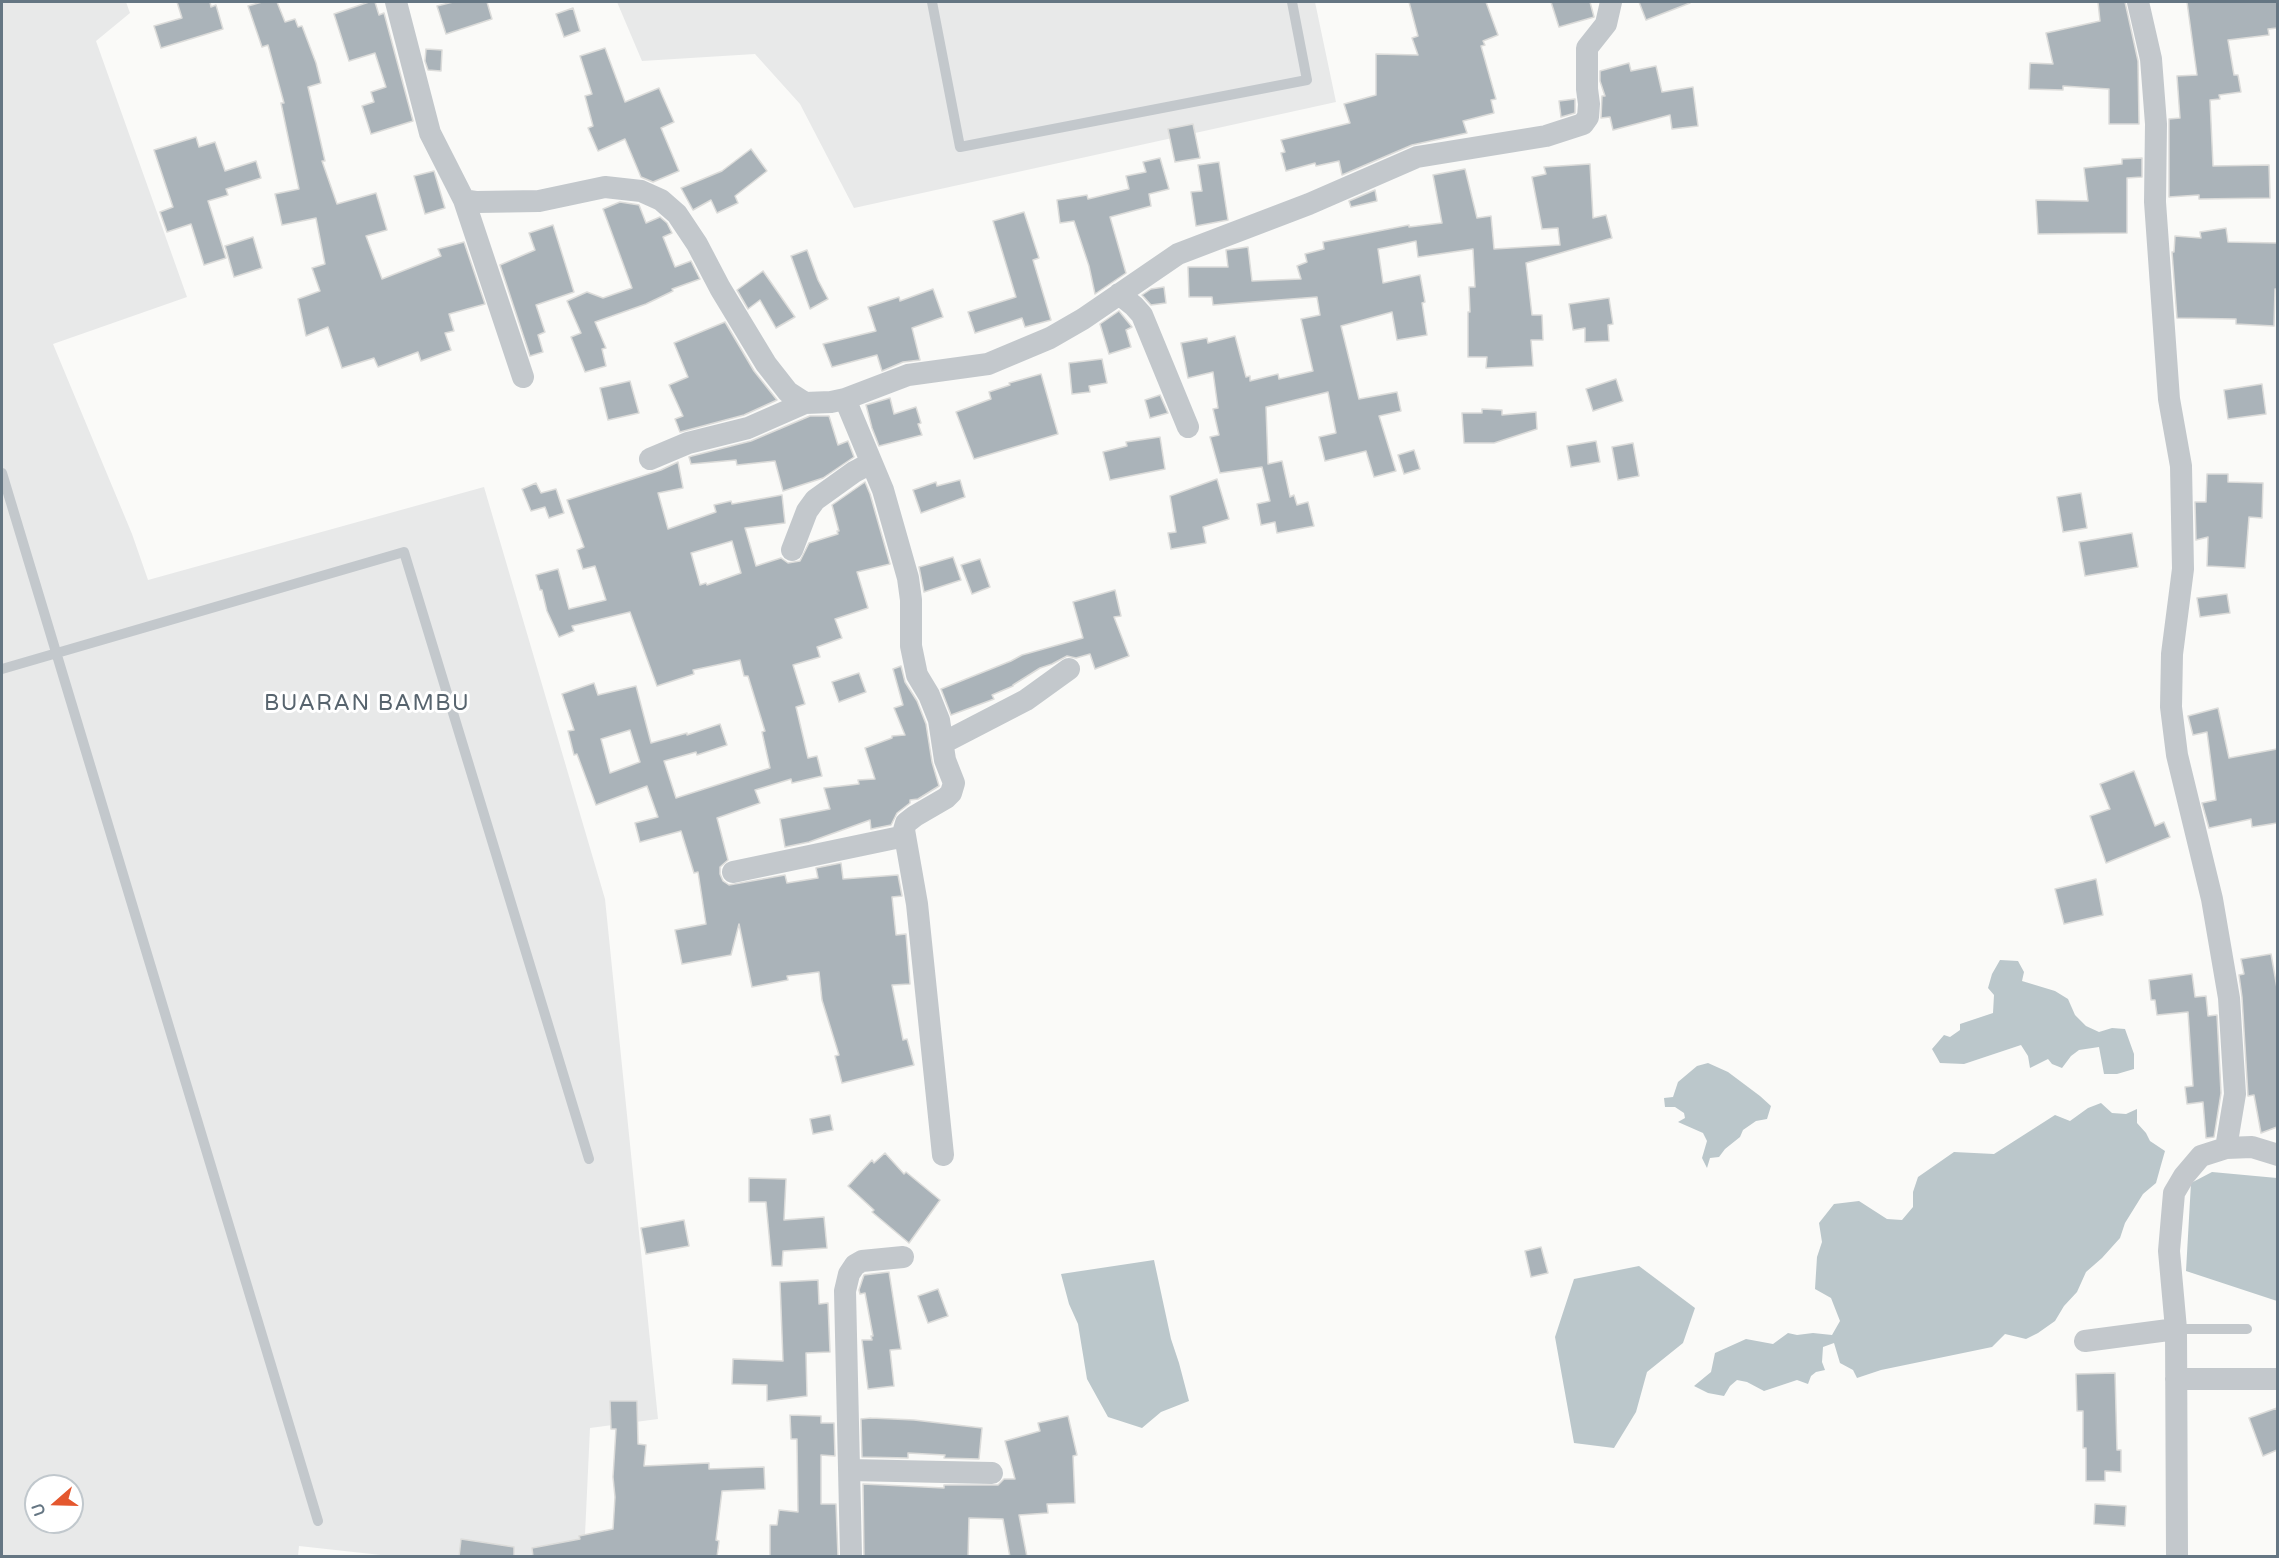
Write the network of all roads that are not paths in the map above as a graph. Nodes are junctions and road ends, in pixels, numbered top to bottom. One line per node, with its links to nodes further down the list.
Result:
1 (396, 2): 6 (street)
2 (932, 2): 3 (lane)
3 (1292, 2)
4 (1611, 2): 7 (street)
5 (2139, 2): 22 (street)
6 (464, 200): 8 (street); 10 (street)
7 (1119, 294): 9 (street); 11 (street)
8 (523, 377)
9 (845, 399): 10 (street); 13 (street)
10 (805, 403): 12 (street)
11 (1188, 427)
12 (650, 459)
13 (871, 463): 15 (street); 19 (street)
14 (2, 473): 16 (lane)
15 (792, 550)
16 (56, 652): 17 (lane); 25 (lane); 34 (lane)
17 (2, 669)
18 (1069, 669): 19 (street)
19 (943, 743): 20 (street)
20 (905, 836): 21 (street); 23 (street)
21 (733, 872)
22 (2226, 1148): 24 (street); 27 (street)
23 (943, 1155)
24 (2277, 1155)
25 (589, 1159)
26 (903, 1257): 32 (street)
27 (2176, 1329): 28 (lane); 29 (street); 30 (street)
28 (2247, 1329)
29 (2085, 1341)
30 (2176, 1379): 31 (street); 36 (street)
31 (2277, 1379)
32 (849, 1470): 33 (street); 35 (street)
33 (992, 1473)
34 (318, 1521)
35 (851, 1557)
36 (2177, 1557)

